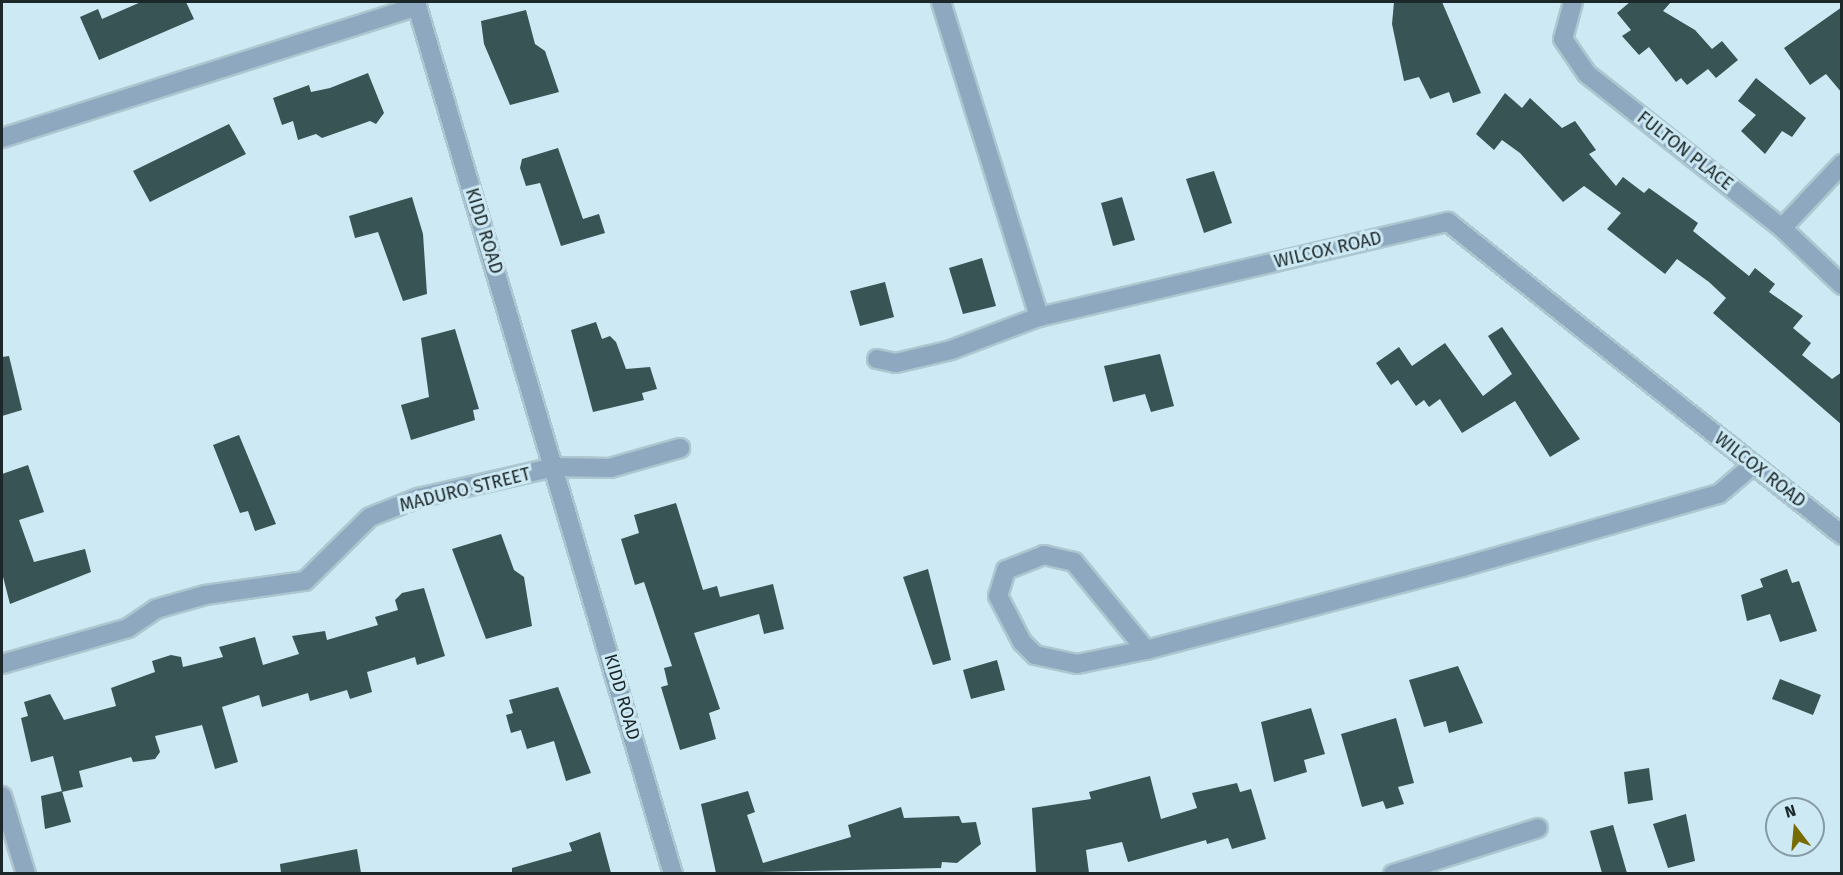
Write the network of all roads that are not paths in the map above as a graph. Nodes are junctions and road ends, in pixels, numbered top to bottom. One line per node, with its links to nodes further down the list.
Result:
1 (941, 2): 7 (street)
2 (1573, 2): 5 (street, FULTON PLACE)
3 (2, 138): 11 (street, KIDD ROAD)
4 (1842, 164): 5 (street)
5 (1782, 228): 6 (street, FULTON PLACE)
6 (1842, 285)
7 (1039, 317): 8 (street); 10 (street, WILCOX ROAD)
8 (877, 359)
9 (680, 448): 11 (street, MADURO STREET)
10 (1753, 465): 12 (street, WILCOX ROAD); 13 (street)
11 (554, 467): 14 (street, MADURO STREET); 18 (street, KIDD ROAD)
12 (1842, 535)
13 (1146, 650): 13 (street)
14 (2, 664)
15 (2, 796): 17 (street)
16 (1538, 828): 19 (street)
17 (26, 873)
18 (673, 873)
19 (1393, 873)

